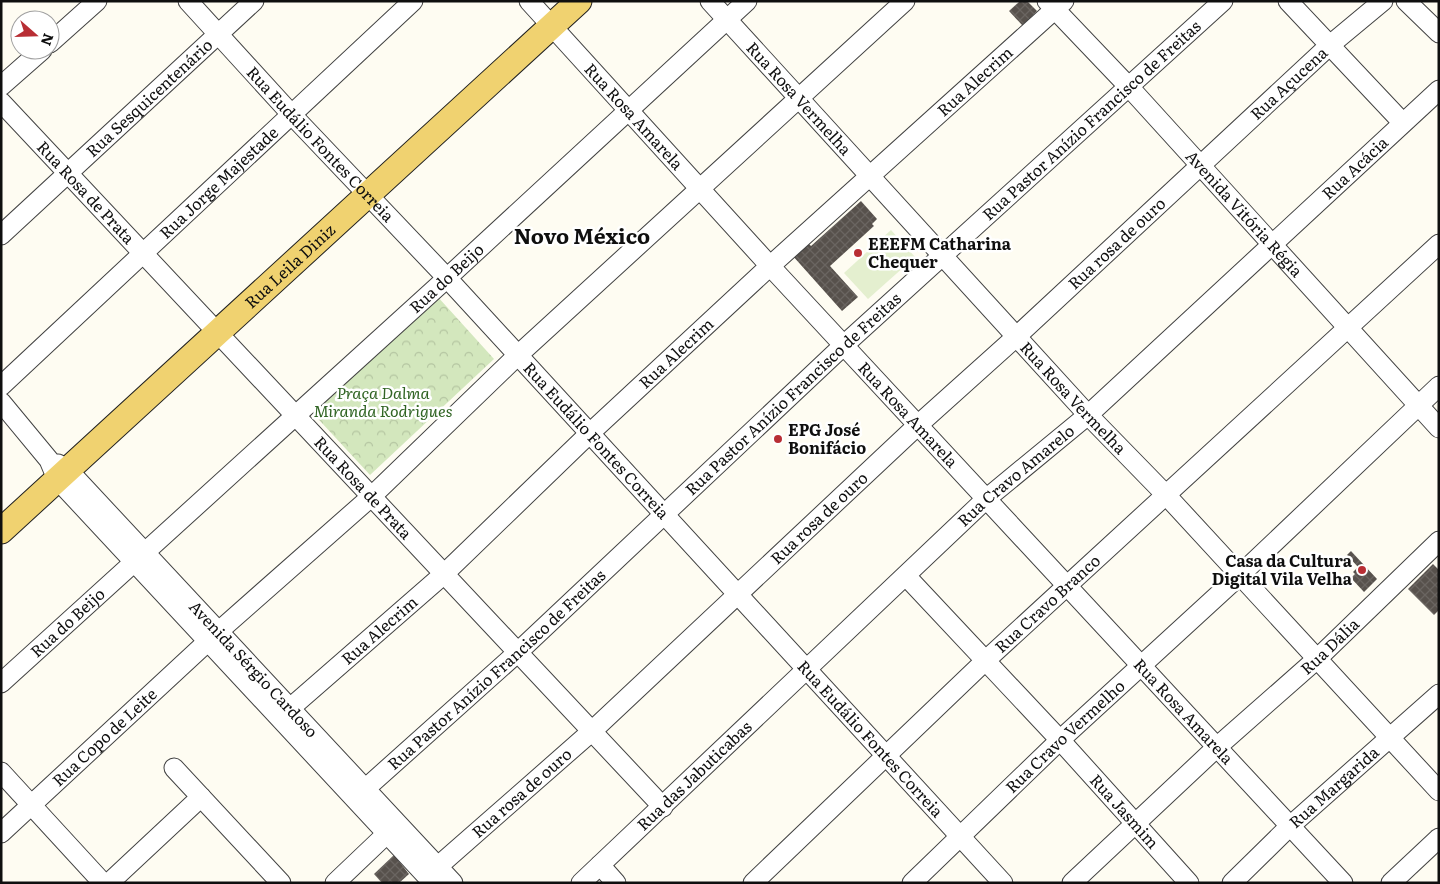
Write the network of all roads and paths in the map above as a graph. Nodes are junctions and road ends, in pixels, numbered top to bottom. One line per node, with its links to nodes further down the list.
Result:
1 (98, 1): 18 (street)
2 (188, 1): 19 (street, Rua Eudálio Fontes Correia)
3 (254, 1): 19 (street, Rua Sesquicentenário)
4 (413, 1): 28 (street, Rua Jorge Majestade)
5 (529, 1): 16 (street, Rua Rosa Amarela)
6 (578, 1): 16 (main road, Rua Leila Diniz)
7 (710, 1): 15 (street, Rua Rosa Vermelha)
8 (747, 1): 15 (street, Rua do Beijo)
9 (905, 1): 25 (street, Rua Copo de Leite)
10 (1223, 1): 23 (street, Rua Pastor Anízio Francisco de Freitas)
11 (1288, 1): 20 (street)
12 (1406, 1): 17 (street)
13 (1382, 2): 20 (street, Rua Açucena)
14 (1055, 4): 23 (street, Avenida Vitória Régia); 32 (street, Rua Alecrim)
15 (728, 18): 25 (street, Rua Rosa Vermelha); 27 (street, Rua do Beijo)
16 (553, 26): 27 (street, Rua Rosa Amarela); 34 (main road, Rua Leila Diniz)
17 (1439, 33)
18 (60, 34)
19 (219, 34): 28 (street, Rua Eudálio Fontes Correia); 31 (street, Rua Sesquicentenário)
20 (1330, 45): 29 (street); 30 (street, Rua Açucena)
21 (31, 60): 22 (street)
22 (1, 86)
23 (1130, 88): 30 (street, Avenida Vitória Régia); 39 (street, Rua Pastor Anízio Francisco de Freitas)
24 (1439, 90): 29 (street, Rua Acácia)
25 (799, 99): 32 (street, Rua Rosa Vermelha); 33 (street, Rua Copo de Leite)
26 (1, 102): 31 (street, Rua Rosa de Prata)
27 (629, 109): 33 (street, Rua Rosa Amarela); 41 (street, Rua do Beijo)
28 (292, 115): 34 (street, Rua Eudálio Fontes Correia); 38 (street, Rua Jorge Majestade)
29 (1402, 122): 37 (street, Rua Acácia)
30 (1200, 166): 37 (street, Avenida Vitória Régia); 44 (street, Rua rosa de ouro)
31 (67, 173): 35 (street, Rua Sesquicentenário); 38 (street, Rua Rosa de Prata)
32 (870, 176): 39 (street, Rua Rosa Vermelha); 40 (street, Rua Alecrim)
33 (702, 188): 40 (street, Rua Rosa Amarela); 46 (street, Rua Copo de Leite)
34 (369, 195): 41 (street, Rua Eudálio Fontes Correia); 43 (main road, Rua Leila Diniz)
35 (1, 235)
36 (1439, 244): 42 (street, Rua Cravo Branco)
37 (1270, 245): 42 (street, Avenida Vitória Régia); 52 (street, Rua Cravo Amarelo)
38 (143, 254): 43 (street, Rua Rosa de Prata); 47 (street, Rua Jorge Majestade)
39 (942, 256): 44 (street, Rua Rosa Vermelha); 45 (street, Rua Pastor Anízio Francisco de Freitas)
40 (770, 266): 45 (street, Rua Rosa Amarela); 55 (street, Rua Alecrim)
41 (447, 278): 46 (street, Rua Eudálio Fontes Correia); 51 (street, Rua do Beijo)
42 (1346, 328): 50 (street, Avenida Vitória Régia); 58 (street, Rua Cravo Branco)
43 (218, 330): 51 (street, Rua Rosa de Prata); 56 (main road, Rua Leila Diniz)
44 (1017, 336): 52 (street, Rua Rosa Vermelha); 53 (street, Rua rosa de ouro)
45 (844, 345): 53 (street, Rua Rosa Amarela); 60 (street, Rua Pastor Anízio Francisco de Freitas)
46 (517, 356): 55 (street, Rua Eudálio Fontes Correia); 57 (street, Rua Copo de Leite)
47 (1, 386)
48 (1439, 386): 50 (street, Rua Cravo Vermelho)
49 (1, 402): 56 (street, Avenida Sérgio Cardoso)
50 (1417, 405): 54 (street, Avenida Vitória Régia); 65 (street, Rua Cravo Vermelho)
51 (297, 415): 57 (street, Rua Rosa de Prata); 63 (street, Rua do Beijo)
52 (1088, 415): 58 (street, Rua Rosa Vermelha); 59 (street, Rua Cravo Amarelo)
53 (918, 425): 59 (street, Rua Rosa Amarela); 68 (street, Rua rosa de ouro)
54 (1439, 428)
55 (590, 433): 60 (street, Rua Eudálio Fontes Correia); 64 (street, Rua Alecrim)
56 (58, 469): 61 (main road, Rua Leila Diniz); 63 (street, Avenida Sérgio Cardoso)
57 (372, 496): 64 (street, Rua Rosa de Prata); 69 (street, Rua Copo de Leite)
58 (1167, 496): 65 (street, Rua Rosa Vermelha); 67 (street, Rua Cravo Branco)
59 (986, 499): 66 (street, Rua Cravo Amarelo); 67 (street, Rua Rosa Amarela)
60 (664, 517): 68 (street, Rua Eudálio Fontes Correia); 70 (street, Rua Pastor Anízio Francisco de Freitas)
61 (1, 531)
62 (1439, 541): 71 (street, Rua Dália)
63 (139, 557): 69 (street, Avenida Sérgio Cardoso); 75 (street, Rua do Beijo)
64 (444, 574): 70 (street, Rua Rosa de Prata); 77 (street, Rua Alecrim)
65 (1240, 575): 71 (street, Rua Rosa Vermelha); 73 (street, Rua Cravo Vermelho)
66 (906, 576): 72 (street, Rua Jasmim); 74 (street, Rua Cravo Amarelo)
67 (1067, 585): 72 (street, Rua Cravo Branco); 73 (street, Rua Rosa Amarela)
68 (737, 594): 74 (street, Rua Eudálio Fontes Correia); 78 (street, Rua rosa de ouro)
69 (214, 636): 77 (street, Avenida Sérgio Cardoso); 88 (street, Rua Copo de Leite)
70 (517, 653): 78 (street, Rua Rosa de Prata); 86 (street, Rua Pastor Anízio Francisco de Freitas)
71 (1318, 658): 79 (street, Rua Rosa Vermelha); 81 (street, Rua Dália)
72 (985, 661): 80 (street, Rua Jasmim); 82 (street, Rua Cravo Branco)
73 (1140, 666): 80 (street, Rua Cravo Vermelho); 81 (street, Rua Rosa Amarela)
74 (807, 669): 82 (street, Rua Eudálio Fontes Correia); 89 (street, Rua das Jabuticabas)
75 (1, 683)
76 (1439, 694): 79 (street, Rua Margarida)
77 (285, 712): 86 (street, Avenida Sérgio Cardoso)
78 (591, 732): 89 (street, Rua Rosa de Prata); 97 (street, Rua rosa de ouro)
79 (1390, 738): 85 (street, Rua Rosa Vermelha); 91 (street, Rua Margarida)
80 (1060, 740): 90 (street, Rua Jasmim); 94 (street, Rua Cravo Vermelho)
81 (1217, 747): 90 (street, Rua Dália); 91 (street, Rua Rosa Amarela)
82 (886, 755): 94 (street, Rua Eudálio Fontes Correia); 105 (street, Rua Cravo Branco)
83 (174, 768): 87 (street)
84 (1, 772): 88 (street)
85 (1439, 791)
86 (360, 793): 92 (street, Avenida Sérgio Cardoso)
87 (201, 797): 99 (street); 100 (street)
88 (33, 805): 93 (street, Rua Copo de Leite); 98 (street)
89 (663, 807): 96 (street, Rua das Jabuticabas)
90 (1136, 824): 108 (street, Rua Dália); 109 (street, Rua Jasmim)
91 (1290, 827): 110 (street, Rua Margarida); 111 (street)
92 (393, 828): 97 (street, Avenida Sérgio Cardoso); 101 (street)
93 (1, 833)
94 (960, 837): 106 (street, Rua Cravo Vermelho); 107 (street, Rua Eudálio Fontes Correia)
95 (1439, 838): 112 (street)
96 (600, 865): 103 (street, Rua das Jabuticabas); 104 (street)
97 (433, 875): 102 (street, Avenida Sérgio Cardoso)
98 (103, 883)
99 (109, 883)
100 (281, 883)
101 (335, 883)
102 (453, 883)
103 (581, 883)
104 (616, 883)
105 (753, 883)
106 (912, 883)
107 (1002, 883)
108 (1072, 883)
109 (1189, 883)
110 (1232, 883)
111 (1344, 883)
112 (1391, 883)

